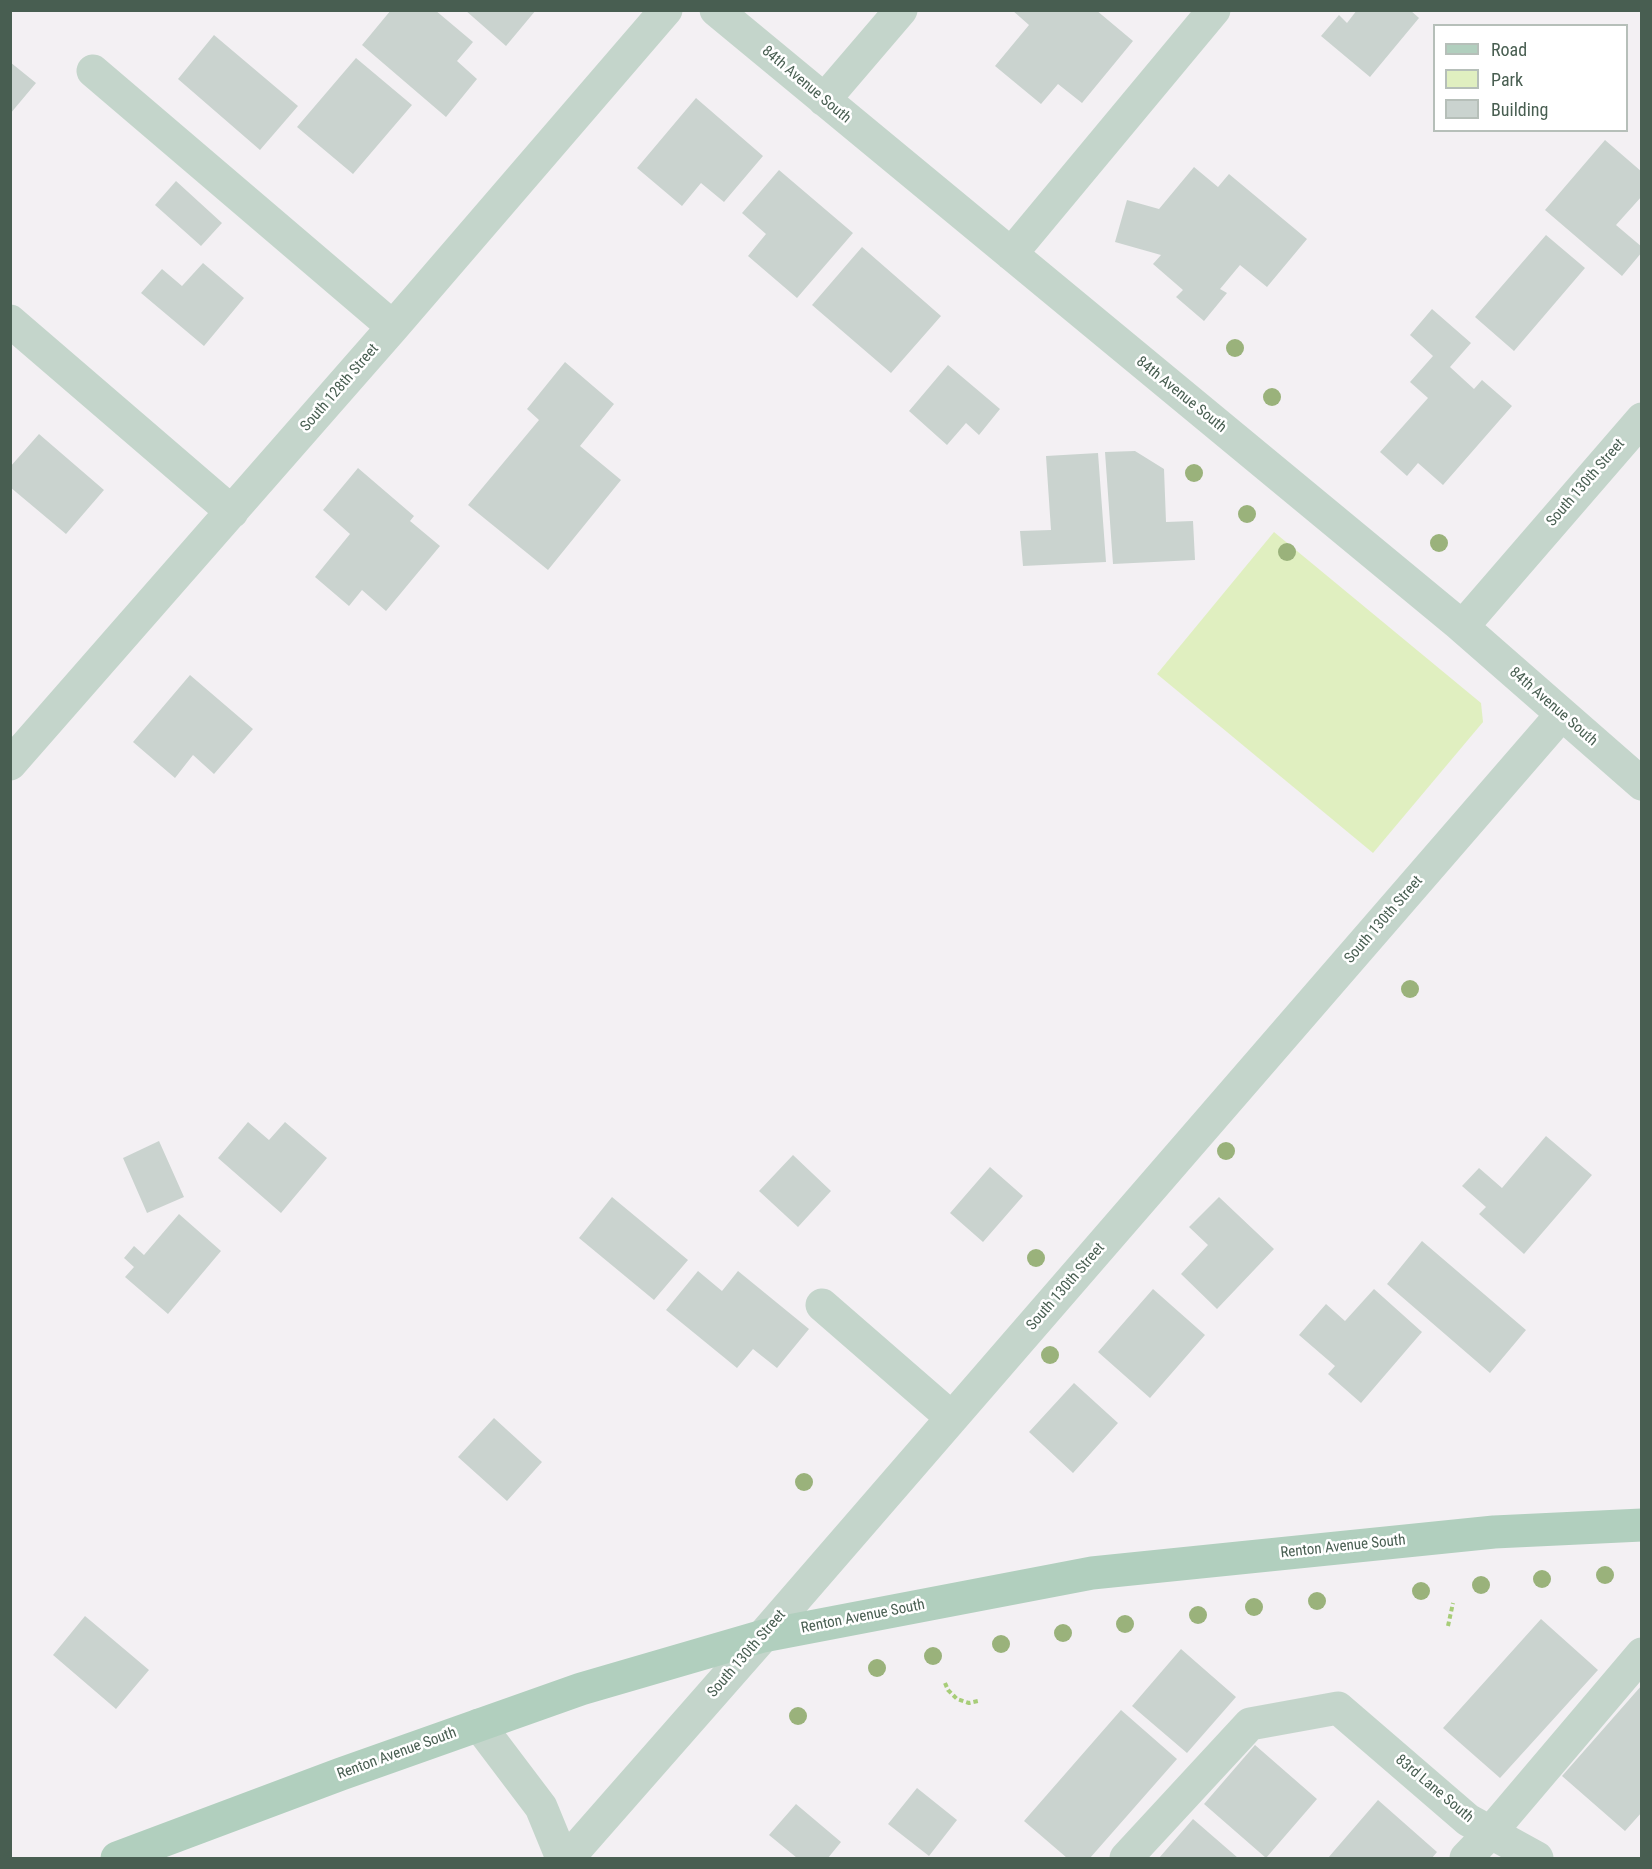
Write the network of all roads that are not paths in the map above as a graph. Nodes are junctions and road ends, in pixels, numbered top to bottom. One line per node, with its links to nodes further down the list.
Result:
1 (666, 10): 9 (street, South 128th Street)
2 (716, 10): 6 (street, 84th Avenue South)
3 (901, 10): 6 (street)
4 (1214, 10): 7 (street)
5 (93, 70): 9 (street)
6 (824, 100): 7 (street, 84th Avenue South)
7 (1011, 255): 12 (street, 84th Avenue South)
8 (10, 321): 11 (street)
9 (393, 327): 11 (street, South 128th Street)
10 (1641, 419): 12 (street, South 130th Street)
11 (232, 512): 14 (street, South 128th Street)
12 (1459, 624): 13 (street, 84th Avenue South)
13 (1562, 714): 15 (street, 84th Avenue South); 17 (street, South 130th Street)
14 (10, 764)
15 (1641, 784)
16 (822, 1305): 17 (street)
17 (952, 1418): 19 (street, South 130th Street)
18 (1641, 1525): 19 (main road, Renton Avenue South)
19 (763, 1636): 21 (main road, Renton Avenue South); 25 (street, South 130th Street)
20 (1641, 1654): 22 (street)
21 (479, 1725): 23 (main road, Renton Avenue South); 24 (street)
22 (1490, 1833): 26 (street, 83rd Lane South); 27 (street); 28 (street, 83rd Lane South)
23 (117, 1858)
24 (562, 1858)
25 (568, 1858)
26 (1126, 1858)
27 (1466, 1858)
28 (1537, 1858)

